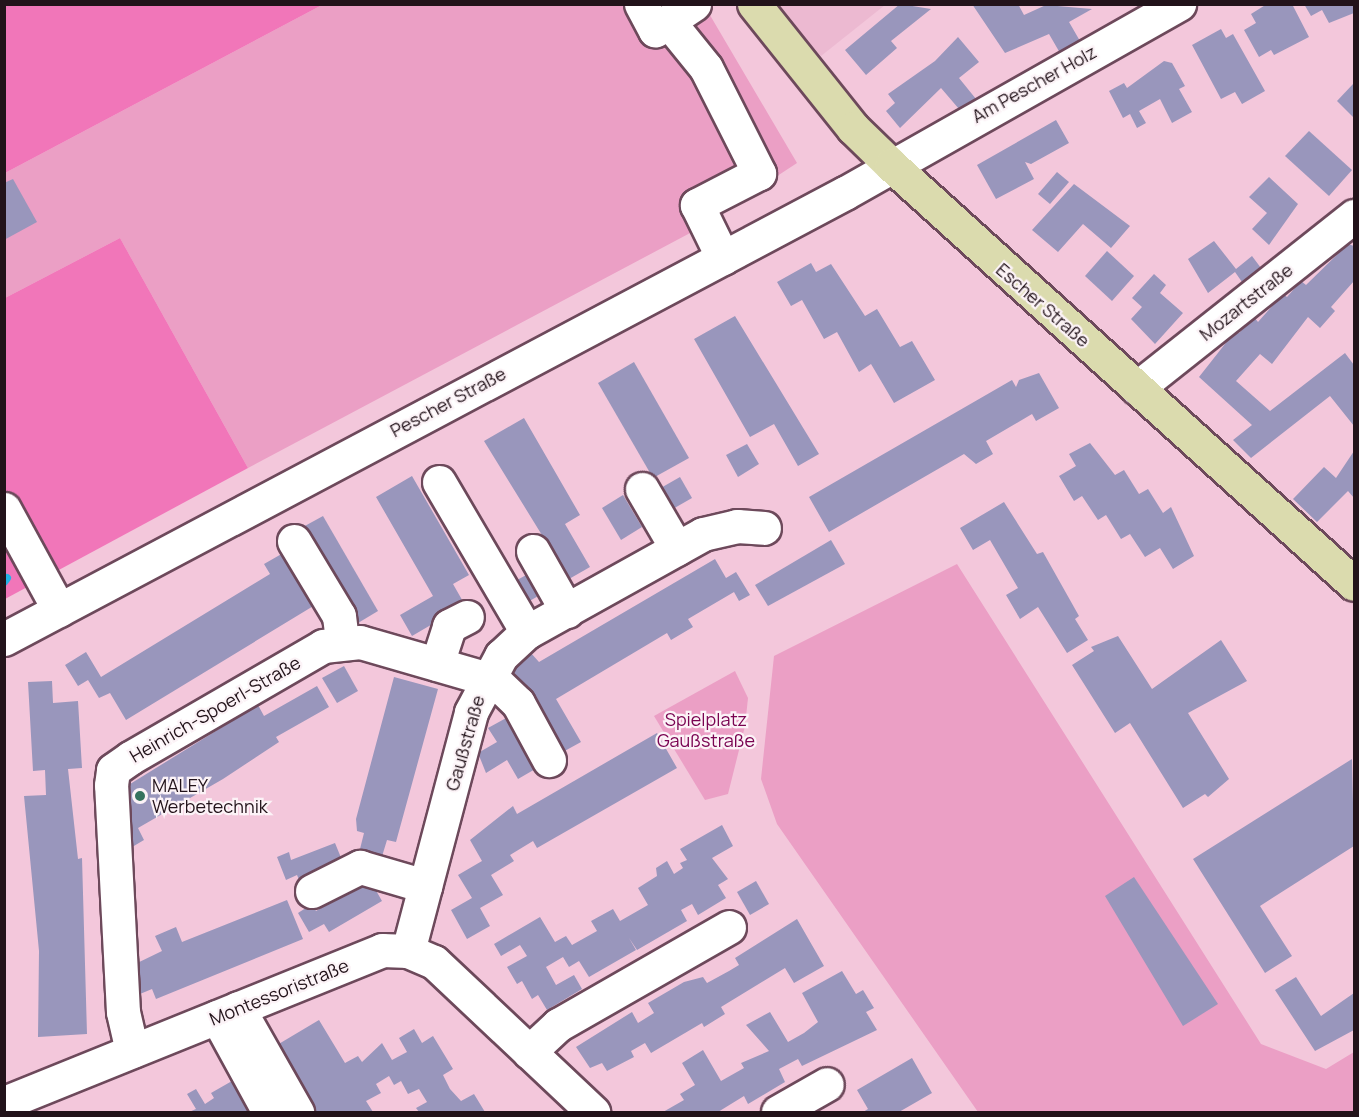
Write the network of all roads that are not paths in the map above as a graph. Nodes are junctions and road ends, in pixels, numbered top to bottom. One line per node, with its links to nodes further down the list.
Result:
1 (754, 4): 4 (main road, Escher Straße)
2 (1179, 4): 4 (street, Am Pescher Holz)
3 (668, 10): 6 (street)
4 (891, 165): 6 (street, Pescher Straße); 7 (main road, Escher Straße)
5 (1354, 216): 7 (street, Mozartstraße)
6 (723, 258): 16 (street, Pescher Straße)
7 (1137, 388): 15 (main road, Escher Straße)
8 (439, 482): 19 (street)
9 (642, 489): 13 (street)
10 (4, 509): 16 (street)
11 (765, 528): 13 (street, Gaußstraße)
12 (294, 541): 21 (street)
13 (677, 549): 17 (street, Gaußstraße)
14 (533, 551): 17 (street)
15 (1354, 584)
16 (59, 610): 20 (street, Pescher Straße)
17 (567, 611): 19 (street, Gaußstraße)
18 (467, 617): 22 (street)
19 (527, 632): 23 (street, Gaußstraße)
20 (4, 639)
21 (342, 642): 22 (street, Heinrich-Spoerl-Straße); 30 (street, Heinrich-Spoerl-Straße)
22 (437, 664): 23 (street, Heinrich-Spoerl-Straße)
23 (485, 678): 24 (street, Heinrich-Spoerl-Straße); 25 (street, Gaußstraße)
24 (549, 760)
25 (425, 885): 26 (street); 28 (street, Gaußstraße)
26 (312, 891)
27 (729, 927): 31 (street)
28 (408, 951): 29 (street, Montessoristraße); 31 (street, Montessoristraße)
29 (228, 1012): 30 (street, Montessoristraße); 34 (street); 35 (street)
30 (132, 1051): 33 (street, Montessoristraße)
31 (529, 1052): 36 (street, Montessoristraße)
32 (827, 1084): 37 (street)
33 (4, 1102)
34 (269, 1113)
35 (297, 1113)
36 (593, 1113)
37 (778, 1113)

